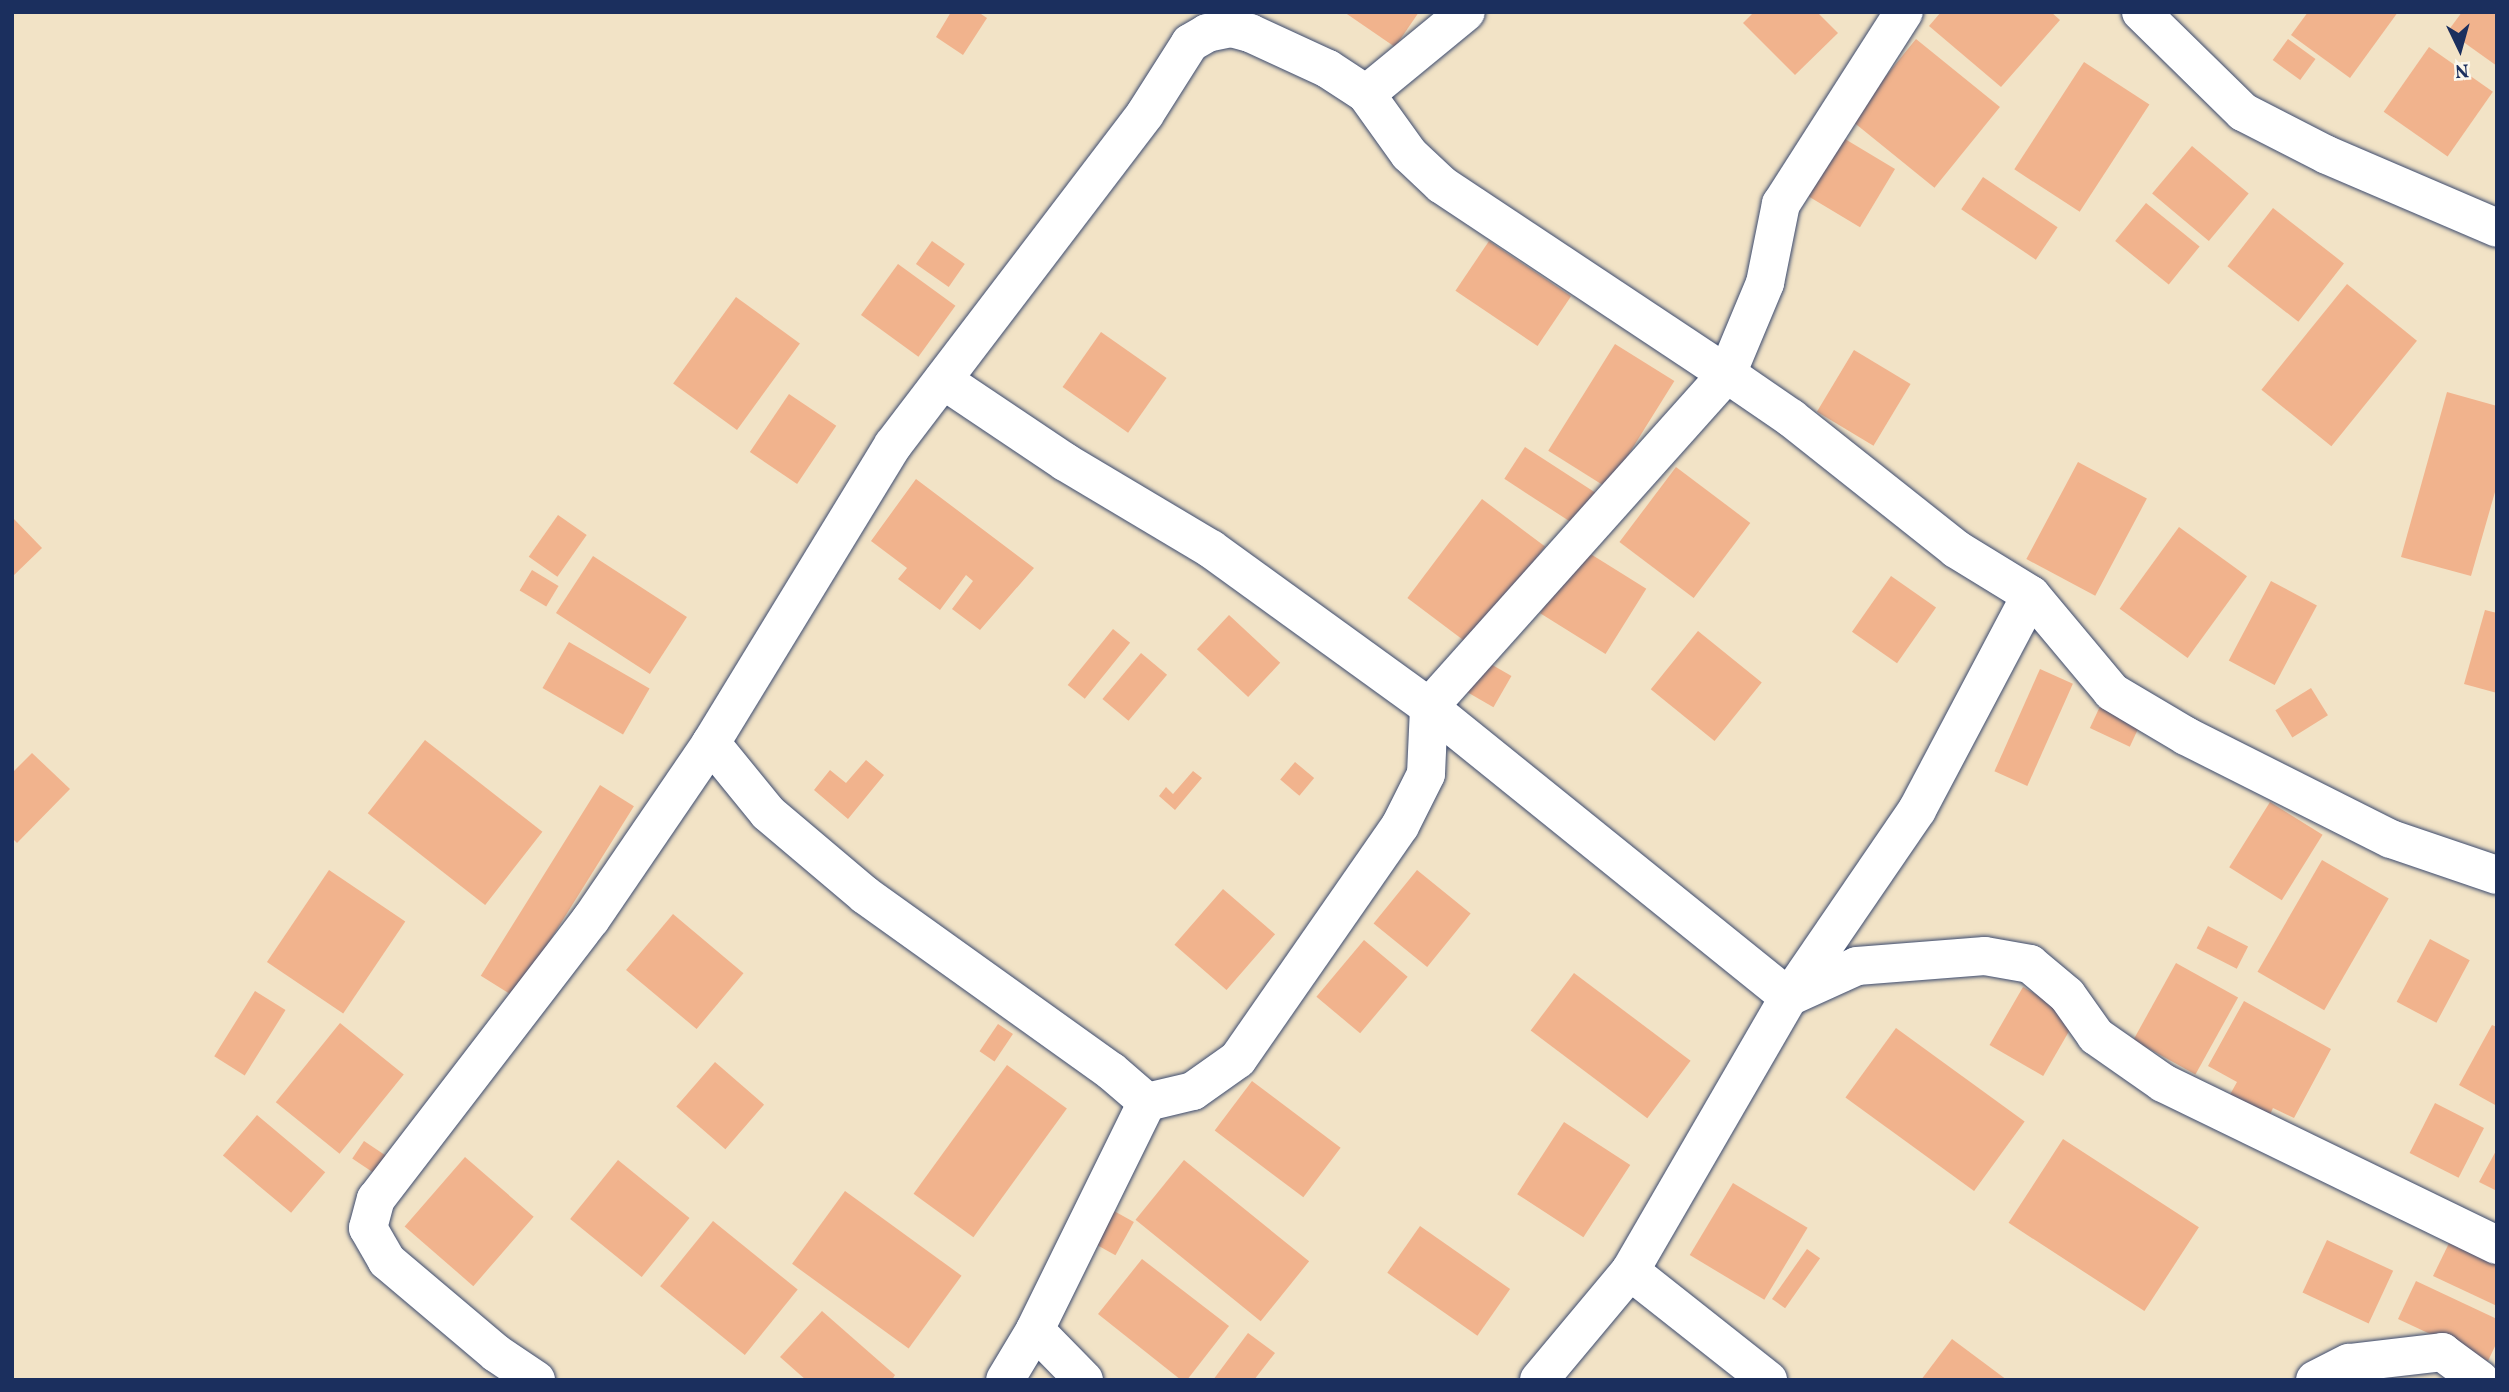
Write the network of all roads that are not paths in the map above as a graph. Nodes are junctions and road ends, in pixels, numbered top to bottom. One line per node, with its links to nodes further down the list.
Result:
1 (1466, 12): 4 (street)
2 (1904, 12): 6 (street)
3 (2141, 12): 5 (street)
4 (1366, 94): 6 (street); 7 (street)
5 (2497, 228)
6 (1727, 374): 8 (street); 9 (street)
7 (943, 380): 9 (street); 10 (street)
8 (2031, 595): 11 (street); 12 (street)
9 (1429, 707): 12 (street); 13 (street)
10 (711, 743): 13 (street); 17 (street)
11 (2497, 876)
12 (1789, 997): 14 (street); 15 (street)
13 (1147, 1102): 16 (street)
14 (2497, 1245)
15 (1630, 1270): 20 (street); 21 (street)
16 (1035, 1330): 18 (street); 19 (street)
17 (536, 1380)
18 (1005, 1380)
19 (1084, 1380)
20 (1539, 1380)
21 (1768, 1380)
22 (2315, 1380): 23 (street)
23 (2478, 1380)

